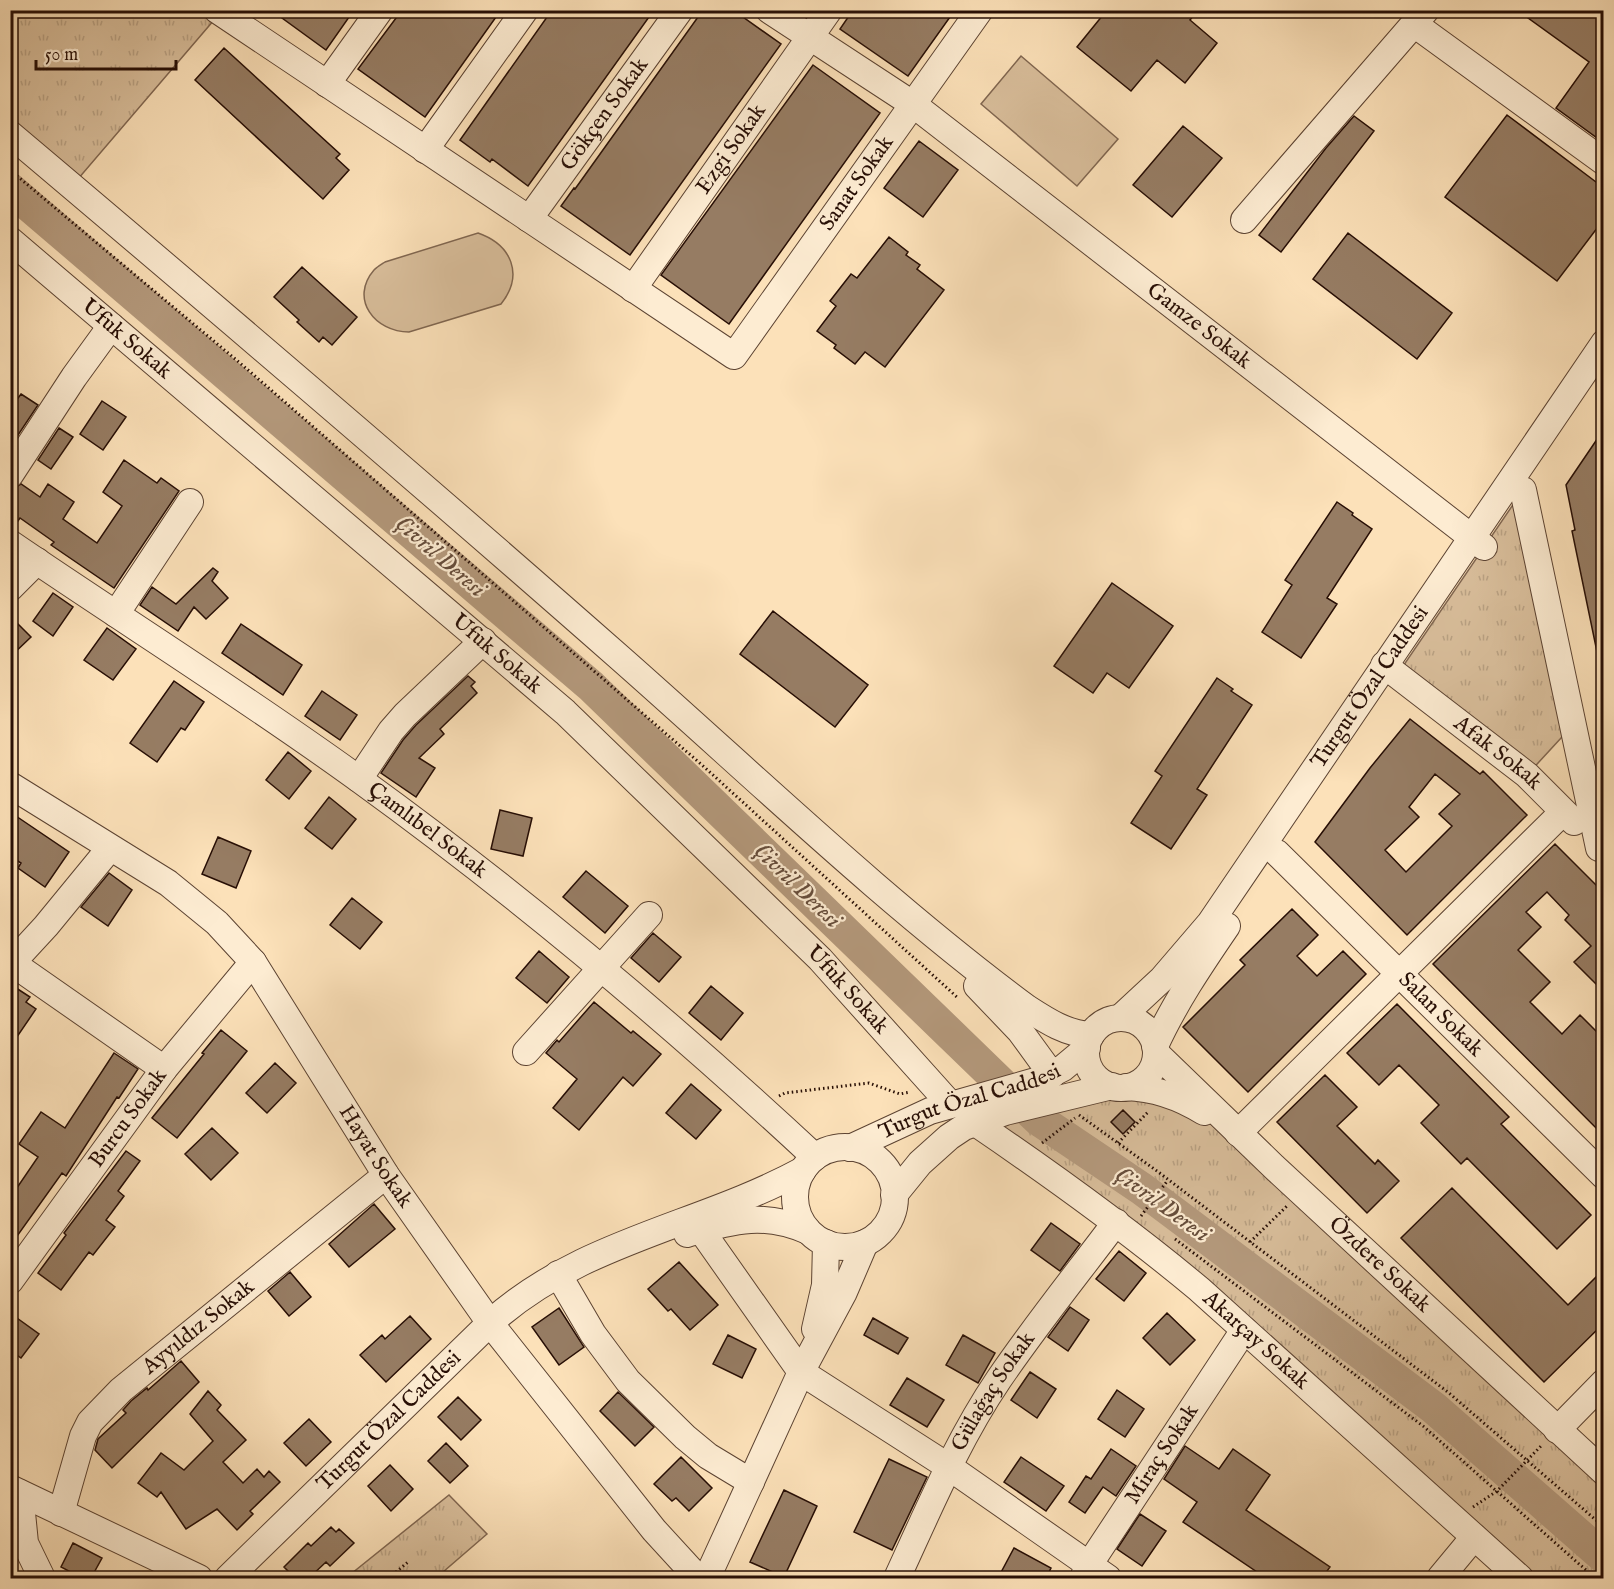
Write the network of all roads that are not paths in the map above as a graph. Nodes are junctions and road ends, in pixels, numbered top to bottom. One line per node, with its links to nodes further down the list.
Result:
1 (380, 10): 10 (street)
2 (525, 10): 13 (street)
3 (681, 10): 15 (street, Gökçen Sokak)
4 (769, 10): 9 (street, Gamze Sokak)
5 (829, 10): 9 (street, Ezgi Sokak)
6 (980, 10): 11 (street, Sanat Sokak)
7 (222, 12): 10 (street)
8 (1420, 17): 14 (street); 16 (street)
9 (810, 37): 11 (street, Gamze Sokak); 18 (street, Ezgi Sokak)
10 (327, 84): 13 (street)
11 (914, 105): 18 (street, Sanat Sokak); 25 (street, Gamze Sokak)
12 (10, 134): 39 (street)
13 (425, 150): 15 (street)
14 (1604, 162)
15 (529, 219): 18 (street)
16 (1244, 220)
17 (10, 240): 19 (street, Ufuk Sokak)
18 (633, 289)
19 (111, 326): 22 (street); 30 (street, Ufuk Sokak)
20 (1604, 343): 25 (street, Turgut Özal Caddesi)
21 (1604, 372): 23 (street, Turgut Özal Caddesi)
22 (10, 475)
23 (1523, 490): 25 (street, Turgut Özal Caddesi); 32 (street)
24 (190, 502): 29 (street)
25 (1478, 542): 31 (street, Turgut Özal Caddesi)
26 (10, 543): 27 (street, Çamlıbel Sokak)
27 (37, 561): 28 (street); 29 (street, Çamlıbel Sokak)
28 (10, 588)
29 (116, 614): 33 (street, Çamlıbel Sokak)
30 (483, 641): 33 (street); 52 (street, Ufuk Sokak)
31 (1391, 670): 35 (street, Afak Sokak); 38 (street, Turgut Özal Caddesi); 45 (street, Turgut Özal Caddesi)
32 (1594, 775): 37 (street)
33 (359, 779): 43 (street, Çamlıbel Sokak)
34 (10, 785): 36 (street, Hayat Sokak)
35 (1563, 812): 37 (street, Afak Sokak); 44 (street)
36 (110, 848): 41 (street, Hayat Sokak); 42 (street)
37 (1601, 850)
38 (1277, 853): 44 (street, Salan Sokak); 47 (street, Turgut Özal Caddesi)
39 (890, 898): 46 (street); 51 (street)
40 (649, 915): 43 (street)
41 (253, 962): 49 (street, Burcu Sokak); 58 (street, Hayat Sokak)
42 (11, 964): 49 (street)
43 (602, 969): 48 (street); 57 (street, Çamlıbel Sokak)
44 (1399, 974): 55 (street); 59 (street, Salan Sokak)
45 (1120, 1018): 46 (street); 47 (street)
46 (1089, 1042): 50 (street); 51 (street, Turgut Özal Caddesi)
47 (1156, 1050): 50 (street); 55 (street, Özdere Sokak)
48 (526, 1052)
49 (164, 1069): 66 (street, Burcu Sokak)
50 (1119, 1087): 51 (street, Turgut Özal Caddesi); 55 (street)
51 (1056, 1094): 53 (street, Turgut Özal Caddesi)
52 (942, 1096): 53 (street, Turgut Özal Caddesi); 56 (street, Turgut Özal Caddesi)
53 (999, 1102): 54 (street, Turgut Özal Caddesi)
54 (974, 1122): 60 (street, Turgut Özal Caddesi); 61 (street, Akarçay Sokak)
55 (1238, 1133): 71 (street, Özdere Sokak)
56 (850, 1148): 57 (street); 60 (street)
57 (809, 1163): 63 (street); 65 (street, Turgut Özal Caddesi)
58 (386, 1175): 67 (street, Hayat Sokak); 76 (street, Ayyıldız Sokak)
59 (1604, 1176)
60 (894, 1195): 64 (street)
61 (1126, 1216): 68 (street, Akarçay Sokak); 72 (street, Gülağaç Sokak)
62 (701, 1230): 63 (street, Turgut Özal Caddesi); 65 (street, Turgut Özal Caddesi); 69 (street)
63 (817, 1237): 64 (street); 69 (street)
64 (865, 1243): 69 (street)
65 (558, 1274): 67 (street, Turgut Özal Caddesi); 74 (street)
66 (10, 1281)
67 (490, 1323): 81 (street, Turgut Özal Caddesi); 82 (street, Hayat Sokak)
68 (1244, 1330): 77 (street, Akarçay Sokak); 78 (street, Miraç Sokak)
69 (801, 1372): 72 (street); 74 (street)
70 (1604, 1382): 71 (street)
71 (1557, 1430): 73 (street, Özdere Sokak)
72 (949, 1467): 78 (street); 84 (street, Gülağaç Sokak)
73 (1604, 1472)
74 (751, 1482): 83 (street)
75 (15, 1490): 76 (street); 79 (street)
76 (61, 1513): 80 (street)
77 (1474, 1537): 85 (street); 86 (street, Akarçay Sokak)
78 (1093, 1574)
79 (42, 1578)
80 (199, 1578)
81 (228, 1578)
82 (698, 1578)
83 (707, 1578)
84 (897, 1578)
85 (1440, 1578)
86 (1520, 1578)

